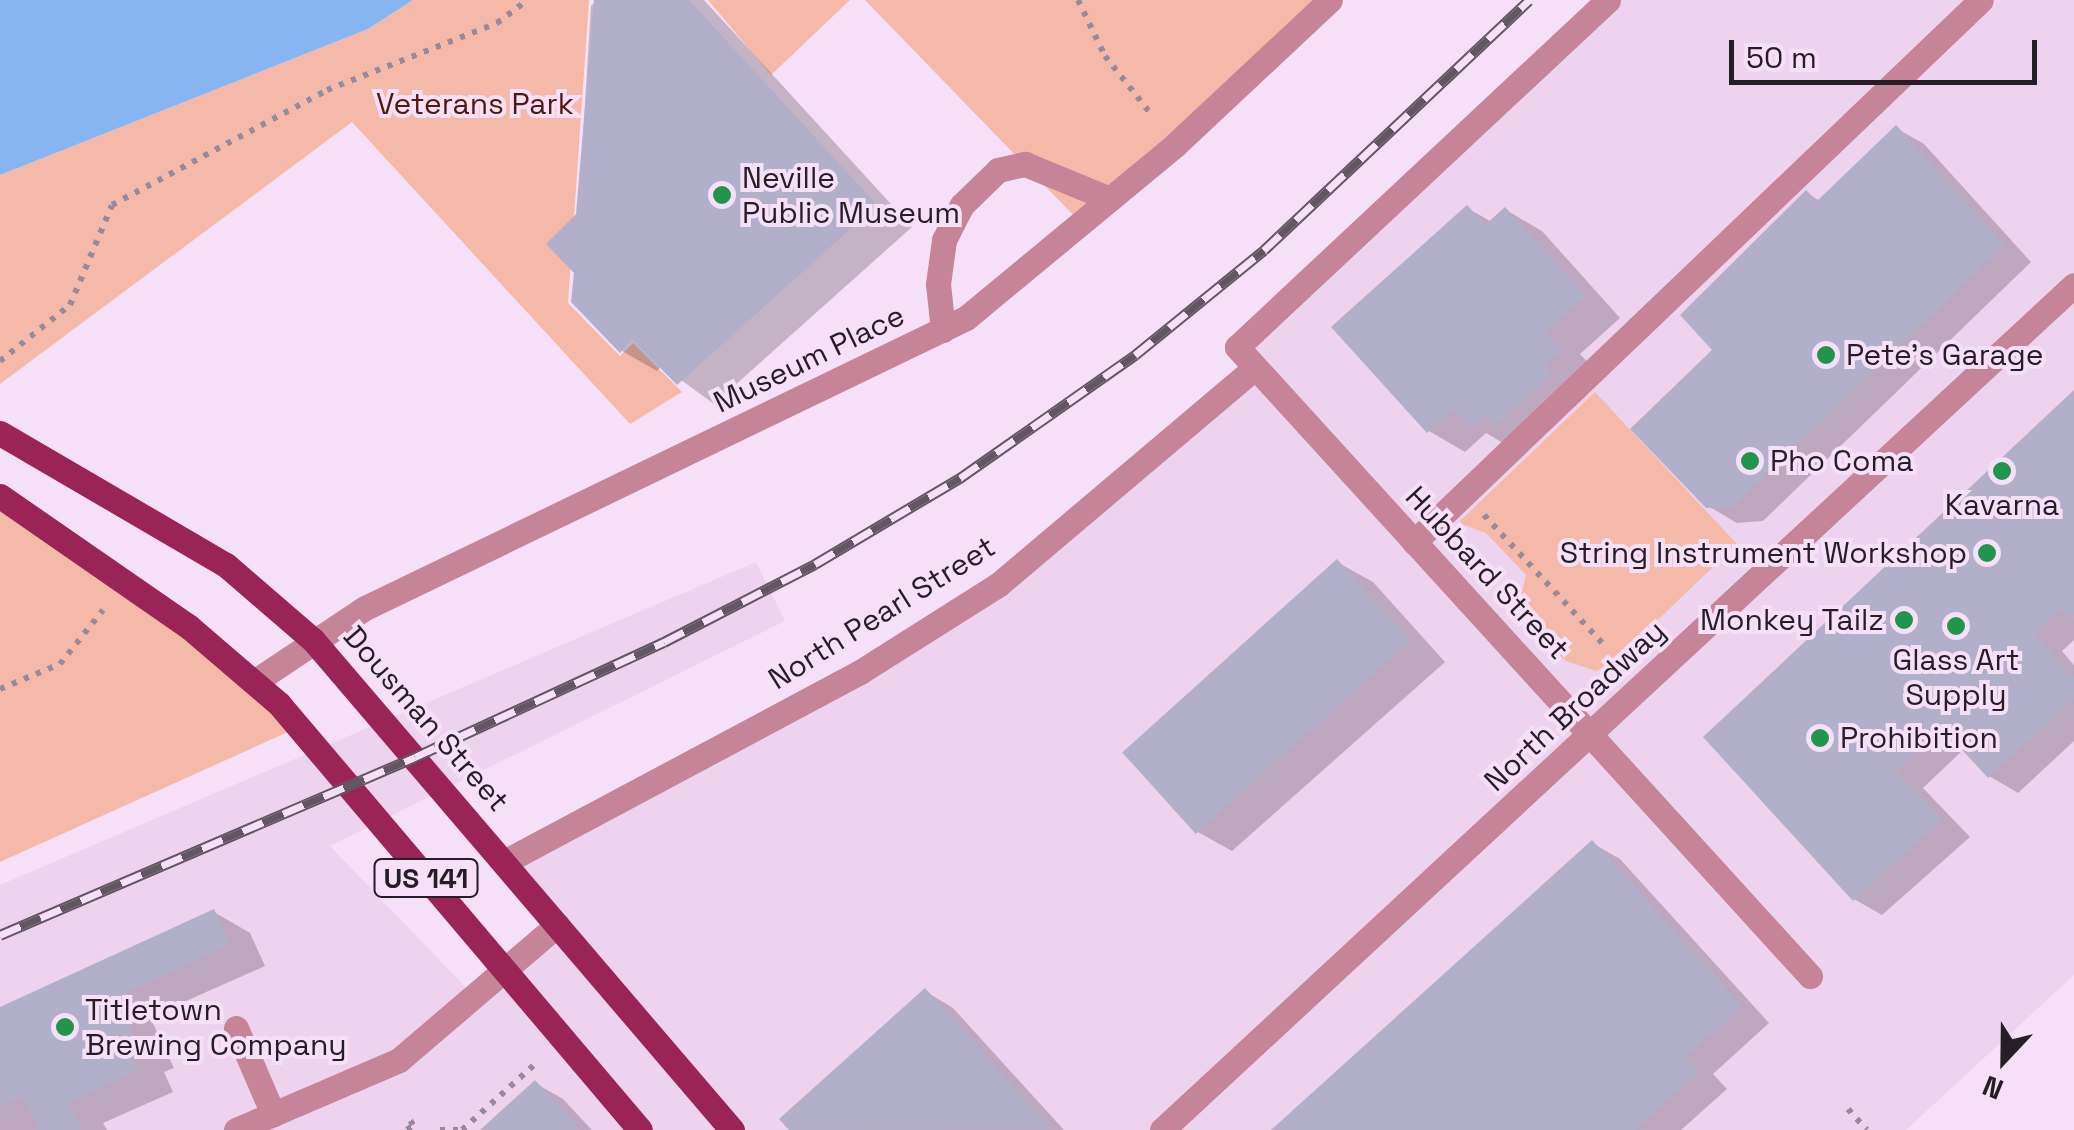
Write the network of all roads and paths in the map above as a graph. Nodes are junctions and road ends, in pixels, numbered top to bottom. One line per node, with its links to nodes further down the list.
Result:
1 (528, 0): 10 (path)
2 (1078, 0): 6 (path)
3 (1330, 0): 7 (street, Museum Place)
4 (1608, 0): 11 (street, Hubbard Street)
5 (1980, 0): 14 (street)
6 (1150, 114)
7 (1110, 199): 9 (street, Museum Place); 9 (street)
8 (2074, 285): 21 (street, North Broadway)
9 (943, 330): 17 (street, Museum Place)
10 (0, 361)
11 (1255, 368): 15 (street, Hubbard Street); 22 (street, North Pearl Street)
12 (0, 433): 17 (main road, Dousman Street / US 141)
13 (0, 496): 19 (main road, US 141)
14 (1466, 496): 15 (street); 18 (path)
15 (1414, 542): 21 (street, Hubbard Street)
16 (102, 610): 20 (path)
17 (313, 640): 19 (street, Museum Place); 22 (main road, Dousman Street / US 141)
18 (1604, 645)
19 (254, 682): 24 (main road, US 141)
20 (0, 689)
21 (1592, 736): 25 (street, Hubbard Street); 37 (street, North Broadway)
22 (508, 860): 23 (main road, Dousman Street / US 141)
23 (557, 925): 24 (street); 36 (main road, Dousman Street / US 141)
24 (502, 972): 29 (street); 35 (main road, US 141)
25 (1810, 976)
26 (236, 1028): 29 (street)
27 (535, 1064): 34 (path)
28 (1848, 1109): 38 (path)
29 (273, 1114): 31 (street)
30 (407, 1115): 32 (path)
31 (236, 1130)
32 (407, 1130)
33 (440, 1130): 34 (path)
34 (460, 1130)
35 (640, 1130)
36 (732, 1130)
37 (1162, 1130)
38 (1867, 1130)

